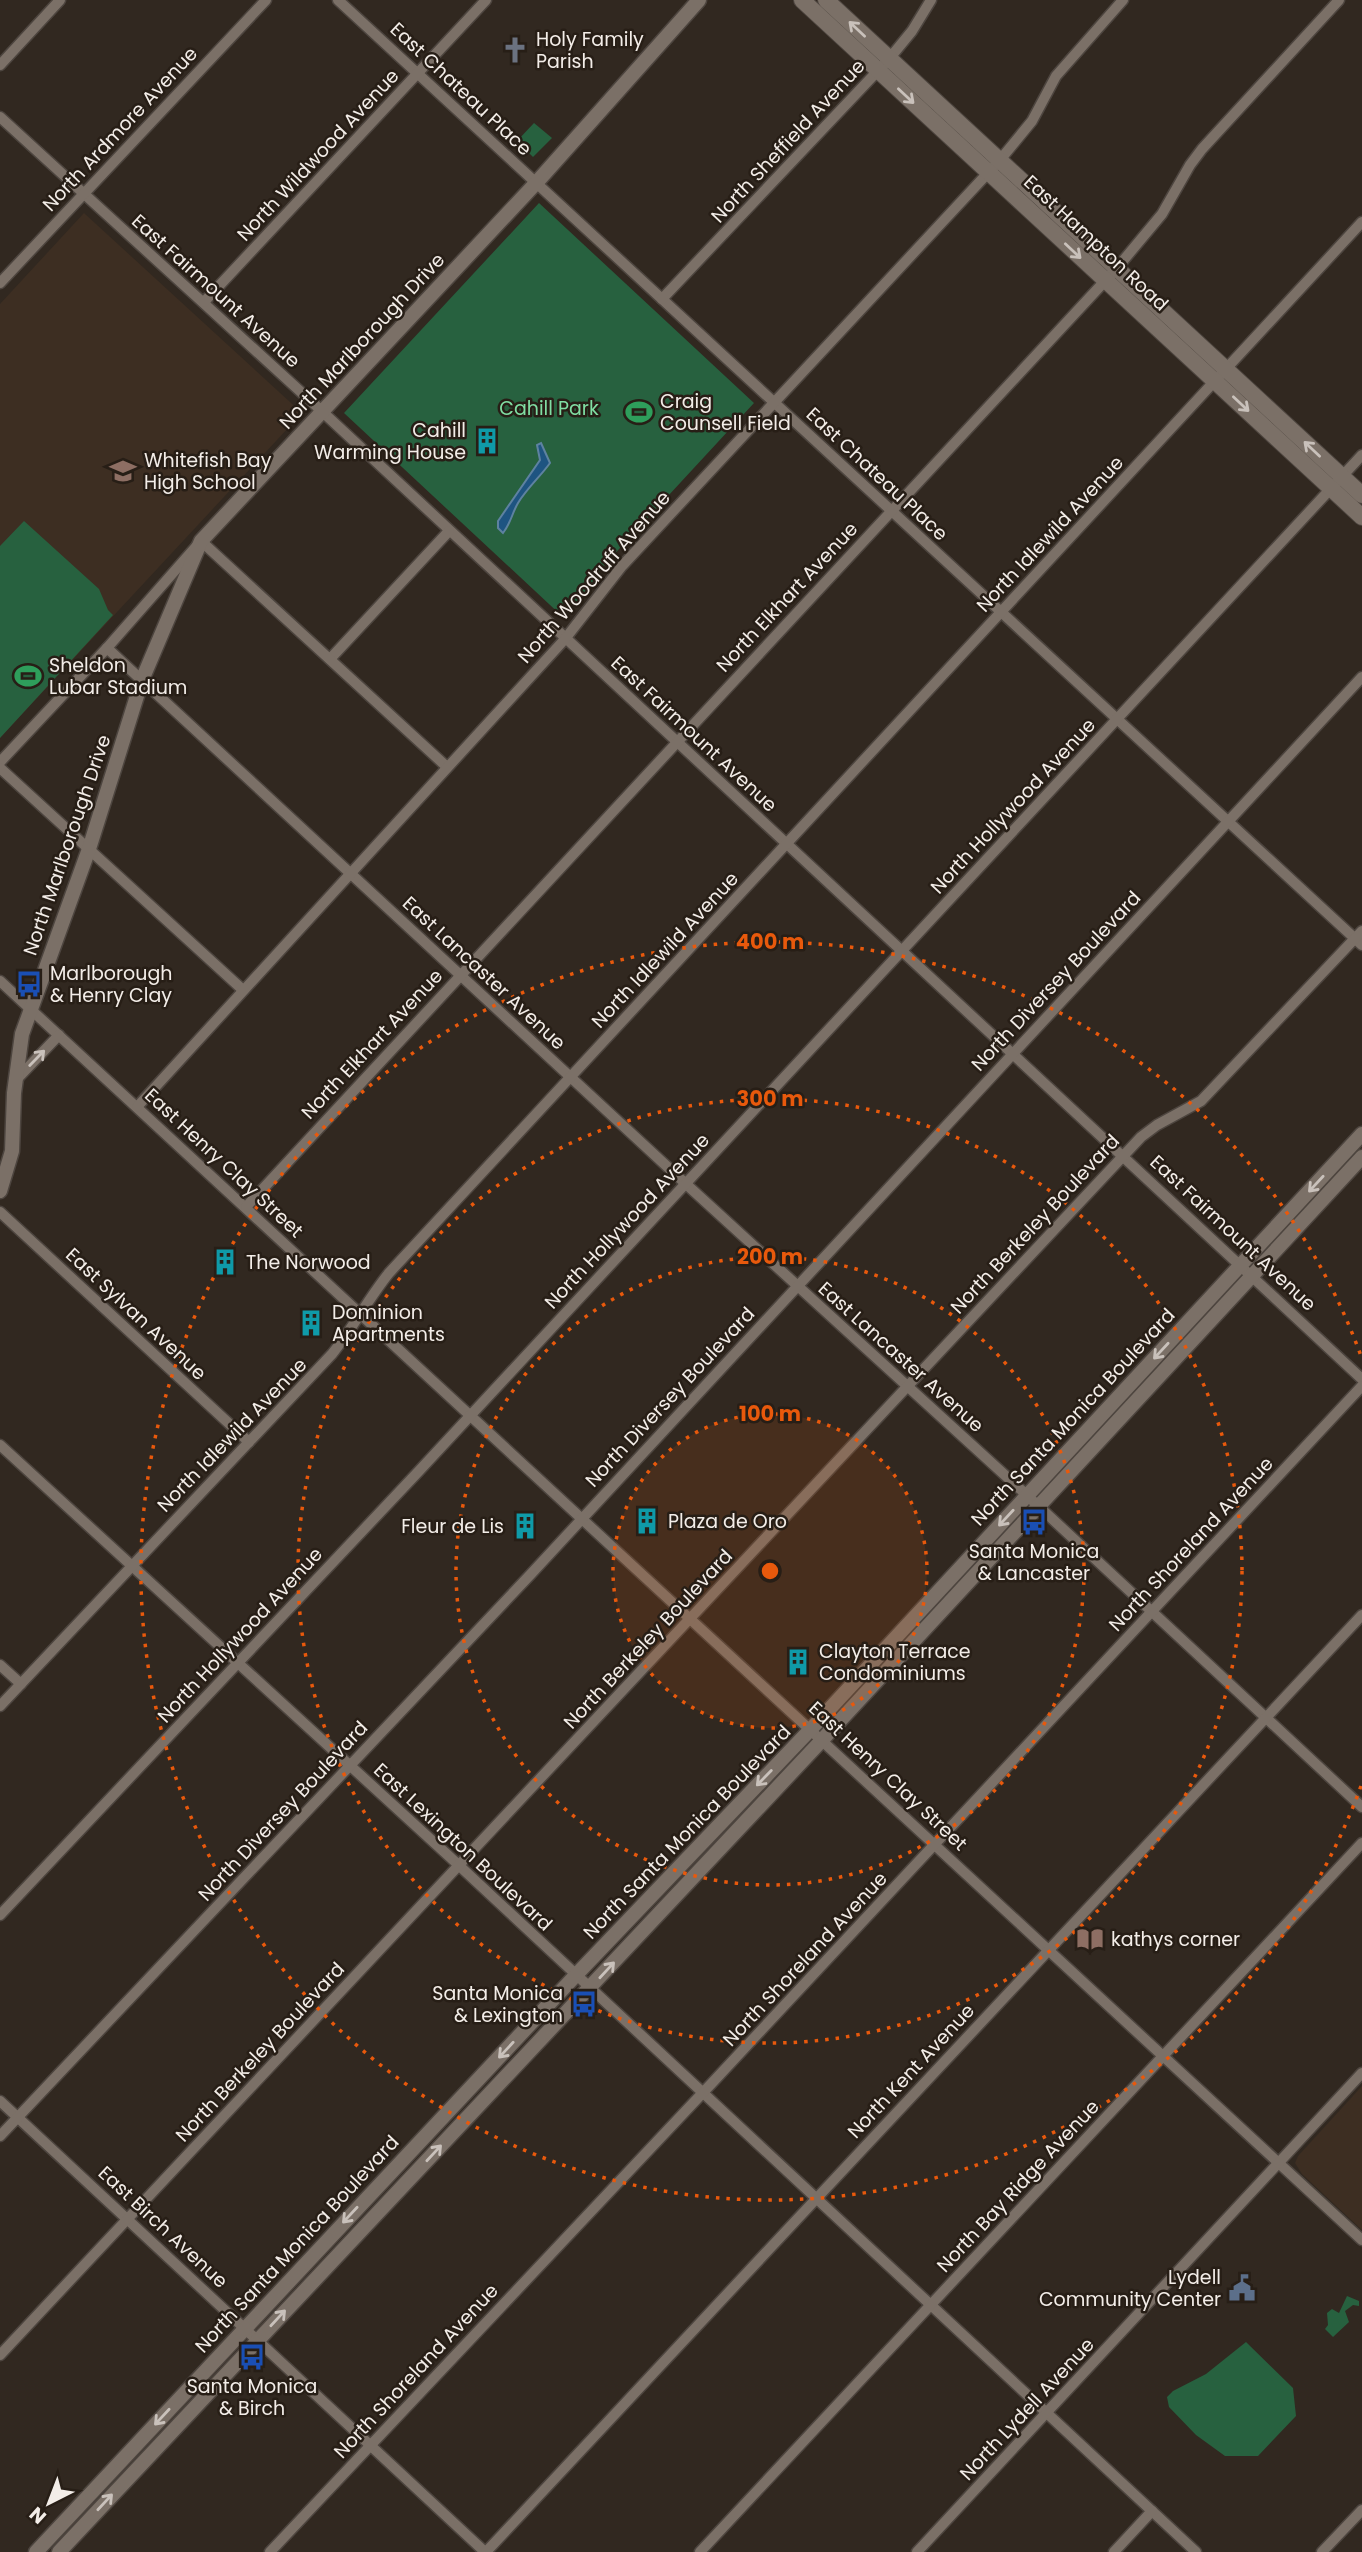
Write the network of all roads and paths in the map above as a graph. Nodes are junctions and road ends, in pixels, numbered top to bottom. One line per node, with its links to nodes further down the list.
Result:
1 (60, 0): 11 (street)
2 (265, 0): 17 (street, North Ardmore Avenue)
3 (338, 0): 13 (street, East Chateau Place)
4 (486, 0): 13 (street, North Wildwood Avenue)
5 (699, 0): 16 (street, North Marlborough Drive)
6 (802, 0): 12 (main road, East Hampton Road)
7 (825, 0): 12 (main road, East Hampton Road, one-way to 7)
8 (931, 0): 12 (street, North Sheffield Avenue)
9 (1123, 0): 15 (street, North Woodruff Avenue)
10 (1339, 0): 19 (street, North Elkhart Avenue)
11 (0, 65)
12 (884, 65): 15 (main road, East Hampton Road); 22 (street, North Sheffield Avenue)
13 (418, 74): 16 (street, East Chateau Place); 23 (street, North Wildwood Avenue)
14 (0, 117): 17 (street, East Fairmount Avenue)
15 (994, 166): 19 (main road, East Hampton Road); 20 (main road, East Hampton Road, one-way to 20); 25 (street, North Woodruff Avenue)
16 (537, 182): 22 (street, East Chateau Place); 26 (street, North Marlborough Drive)
17 (82, 194): 21 (street, North Ardmore Avenue); 23 (street, East Fairmount Avenue)
18 (1362, 222): 24 (street, North Idlewild Avenue)
19 (1117, 268): 20 (street, North Elkhart Avenue); 24 (main road, East Hampton Road)
20 (1105, 281): 24 (main road, East Hampton Road); 30 (street, North Elkhart Avenue)
21 (0, 283)
22 (662, 299): 25 (street, East Chateau Place)
23 (204, 302): 26 (street, East Fairmount Avenue)
24 (1221, 375): 28 (main road, East Hampton Road); 34 (street, North Idlewild Avenue)
25 (775, 403): 30 (street, East Chateau Place); 35 (street, North Woodruff Avenue)
26 (322, 411): 32 (street, East Fairmount Avenue); 33 (street, North Marlborough Drive)
27 (1362, 455): 28 (street, North Hollywood Avenue)
28 (1337, 482): 29 (main road, East Hampton Road); 31 (main road, East Hampton Road); 40 (street, North Hollywood Avenue)
29 (1362, 495)
30 (892, 510): 34 (street, East Chateau Place); 41 (street, North Elkhart Avenue)
31 (1362, 517)
32 (449, 531): 35 (street, East Fairmount Avenue); 37 (street)
33 (201, 541): 36 (street); 37 (street); 39 (street, North Marlborough Drive)
34 (1002, 612): 40 (street, East Chateau Place); 46 (street, North Idlewild Avenue)
35 (565, 639): 41 (street, East Fairmount Avenue); 43 (street, North Woodruff Avenue)
36 (107, 648): 39 (street, East Lancaster Avenue); 42 (street)
37 (330, 659): 43 (street)
38 (1362, 677): 45 (street, North Diversey Boulevard)
39 (142, 680): 47 (street, North Marlborough Drive); 48 (street, East Lancaster Avenue)
40 (1118, 720): 45 (street, East Chateau Place); 50 (street, North Hollywood Avenue)
41 (676, 743): 46 (street, East Fairmount Avenue); 51 (street, North Elkhart Avenue)
42 (0, 762)
43 (447, 767): 48 (street, North Woodruff Avenue)
44 (0, 768): 47 (street)
45 (1229, 822): 49 (street, East Chateau Place); 56 (street, North Diversey Boulevard)
46 (786, 844): 50 (street, East Fairmount Avenue); 57 (street, North Idlewild Avenue)
47 (89, 849): 53 (street); 54 (street, North Marlborough Drive)
48 (350, 873): 51 (street, East Lancaster Avenue); 53 (street, North Woodruff Avenue)
49 (1360, 938): 61 (street, North Berkeley Boulevard)
50 (902, 950): 56 (street, East Fairmount Avenue); 63 (street, North Hollywood Avenue)
51 (460, 974): 57 (street, East Lancaster Avenue); 65 (street, North Elkhart Avenue)
52 (0, 981): 54 (street, East Henry Clay Street)
53 (243, 990): 59 (street, North Woodruff Avenue)
54 (31, 1009): 55 (street, East Henry Clay Street); 58 (street, North Marlborough Drive)
55 (59, 1035): 58 (street, one-way to 55); 59 (street, East Henry Clay Street)
56 (1013, 1053): 61 (street, East Fairmount Avenue); 69 (street, North Diversey Boulevard)
57 (570, 1077): 63 (street, East Lancaster Avenue); 70 (street, North Idlewild Avenue)
58 (15, 1080): 64 (street, North Marlborough Drive)
59 (137, 1107): 65 (street, East Henry Clay Street)
60 (1362, 1134): 67 (street, North Santa Monica Boulevard, one-way to 67)
61 (1124, 1155): 67 (street, East Fairmount Avenue); 72 (street, North Berkeley Boulevard)
62 (1362, 1157): 68 (street, North Santa Monica Boulevard)
63 (686, 1184): 69 (street, East Lancaster Avenue); 74 (street, North Hollywood Avenue)
64 (0, 1191)
65 (246, 1207): 70 (street, East Henry Clay Street)
66 (0, 1212): 75 (street, East Sylvan Avenue)
67 (1242, 1264): 68 (street, East Fairmount Avenue); 77 (street, North Santa Monica Boulevard, one-way to 77)
68 (1253, 1276): 71 (street, East Fairmount Avenue); 78 (street, North Santa Monica Boulevard)
69 (797, 1286): 72 (street, East Lancaster Avenue); 79 (street, North Diversey Boulevard)
70 (360, 1313): 74 (street, East Henry Clay Street); 75 (street, North Idlewild Avenue)
71 (1362, 1379)
72 (907, 1385): 77 (street, East Lancaster Avenue); 83 (street, North Berkeley Boulevard)
73 (1362, 1386): 81 (street, North Shoreland Avenue)
74 (471, 1415): 79 (street, East Henry Clay Street); 84 (street, North Hollywood Avenue)
75 (249, 1442): 80 (street, North Idlewild Avenue)
76 (0, 1444): 80 (street, East Lexington Boulevard)
77 (1027, 1495): 78 (street, East Lancaster Avenue); 89 (street, North Santa Monica Boulevard, one-way to 89)
78 (1038, 1507): 81 (street, East Lancaster Avenue); 90 (street, North Santa Monica Boulevard)
79 (583, 1518): 83 (street, East Henry Clay Street); 91 (street, North Diversey Boulevard)
80 (133, 1565): 84 (street, East Lexington Boulevard); 86 (street, North Idlewild Avenue)
81 (1152, 1612): 88 (street, East Lancaster Avenue); 94 (street, North Shoreland Avenue)
82 (1362, 1615): 88 (street, North Kent Avenue)
83 (692, 1619): 89 (street, East Henry Clay Street); 95 (street, North Berkeley Boulevard)
84 (238, 1663): 91 (street, East Lexington Boulevard); 96 (street, North Hollywood Avenue)
85 (0, 1665): 86 (street)
86 (21, 1684): 87 (street, North Idlewild Avenue)
87 (0, 1706)
88 (1266, 1718): 92 (street, East Lancaster Avenue); 97 (street, North Kent Avenue)
89 (811, 1729): 90 (street, East Henry Clay Street); 98 (street, North Santa Monica Boulevard, one-way to 98)
90 (823, 1740): 94 (street, East Henry Clay Street); 99 (street, North Santa Monica Boulevard, one-way to 90)
91 (349, 1765): 95 (street, East Lexington Boulevard); 104 (street, North Diversey Boulevard)
92 (1362, 1807)
93 (1362, 1843): 100 (street, North Bay Ridge Avenue)
94 (935, 1844): 97 (street, East Henry Clay Street); 102 (street, North Shoreland Avenue)
95 (459, 1866): 98 (street, East Lexington Boulevard); 108 (street, North Berkeley Boulevard)
96 (0, 1915)
97 (1050, 1950): 100 (street, East Henry Clay Street); 107 (street, North Kent Avenue)
98 (576, 1975): 99 (street, East Lexington Boulevard); 111 (street, North Santa Monica Boulevard, one-way to 111)
99 (590, 1987): 102 (street, East Lexington Boulevard); 112 (street, North Santa Monica Boulevard, one-way to 99)
100 (1164, 2057): 106 (street, East Henry Clay Street); 110 (street, North Bay Ridge Avenue)
101 (1362, 2073): 106 (street, North Lydell Avenue)
102 (704, 2093): 107 (street, East Lexington Boulevard); 115 (street, North Shoreland Avenue)
103 (0, 2101): 104 (street, East Birch Avenue)
104 (18, 2118): 105 (street, North Diversey Boulevard); 108 (street, East Birch Avenue)
105 (0, 2136)
106 (1280, 2162): 109 (street, East Henry Clay Street); 114 (street, North Lydell Avenue)
107 (817, 2198): 110 (street, East Lexington Boulevard); 121 (street, North Kent Avenue)
108 (129, 2219): 111 (street, East Birch Avenue); 113 (street, North Berkeley Boulevard)
109 (1362, 2240)
110 (931, 2304): 114 (street, East Lexington Boulevard); 122 (street, North Bay Ridge Avenue)
111 (245, 2328): 112 (street, East Birch Avenue); 118 (street, North Santa Monica Boulevard, one-way to 118)
112 (258, 2339): 115 (street, East Birch Avenue); 119 (street, North Santa Monica Boulevard, one-way to 112)
113 (0, 2355)
114 (1048, 2414): 117 (street, East Lexington Boulevard); 123 (street, North Lydell Avenue)
115 (371, 2444): 120 (street, North Shoreland Avenue); 121 (street, East Birch Avenue)
116 (1362, 2510): 126 (street)
117 (1152, 2511): 124 (street); 125 (street, East Lexington Boulevard)
118 (36, 2552)
119 (59, 2552)
120 (270, 2552)
121 (486, 2552)
122 (701, 2552)
123 (917, 2552)
124 (1114, 2552)
125 (1196, 2552)
126 (1322, 2552)

